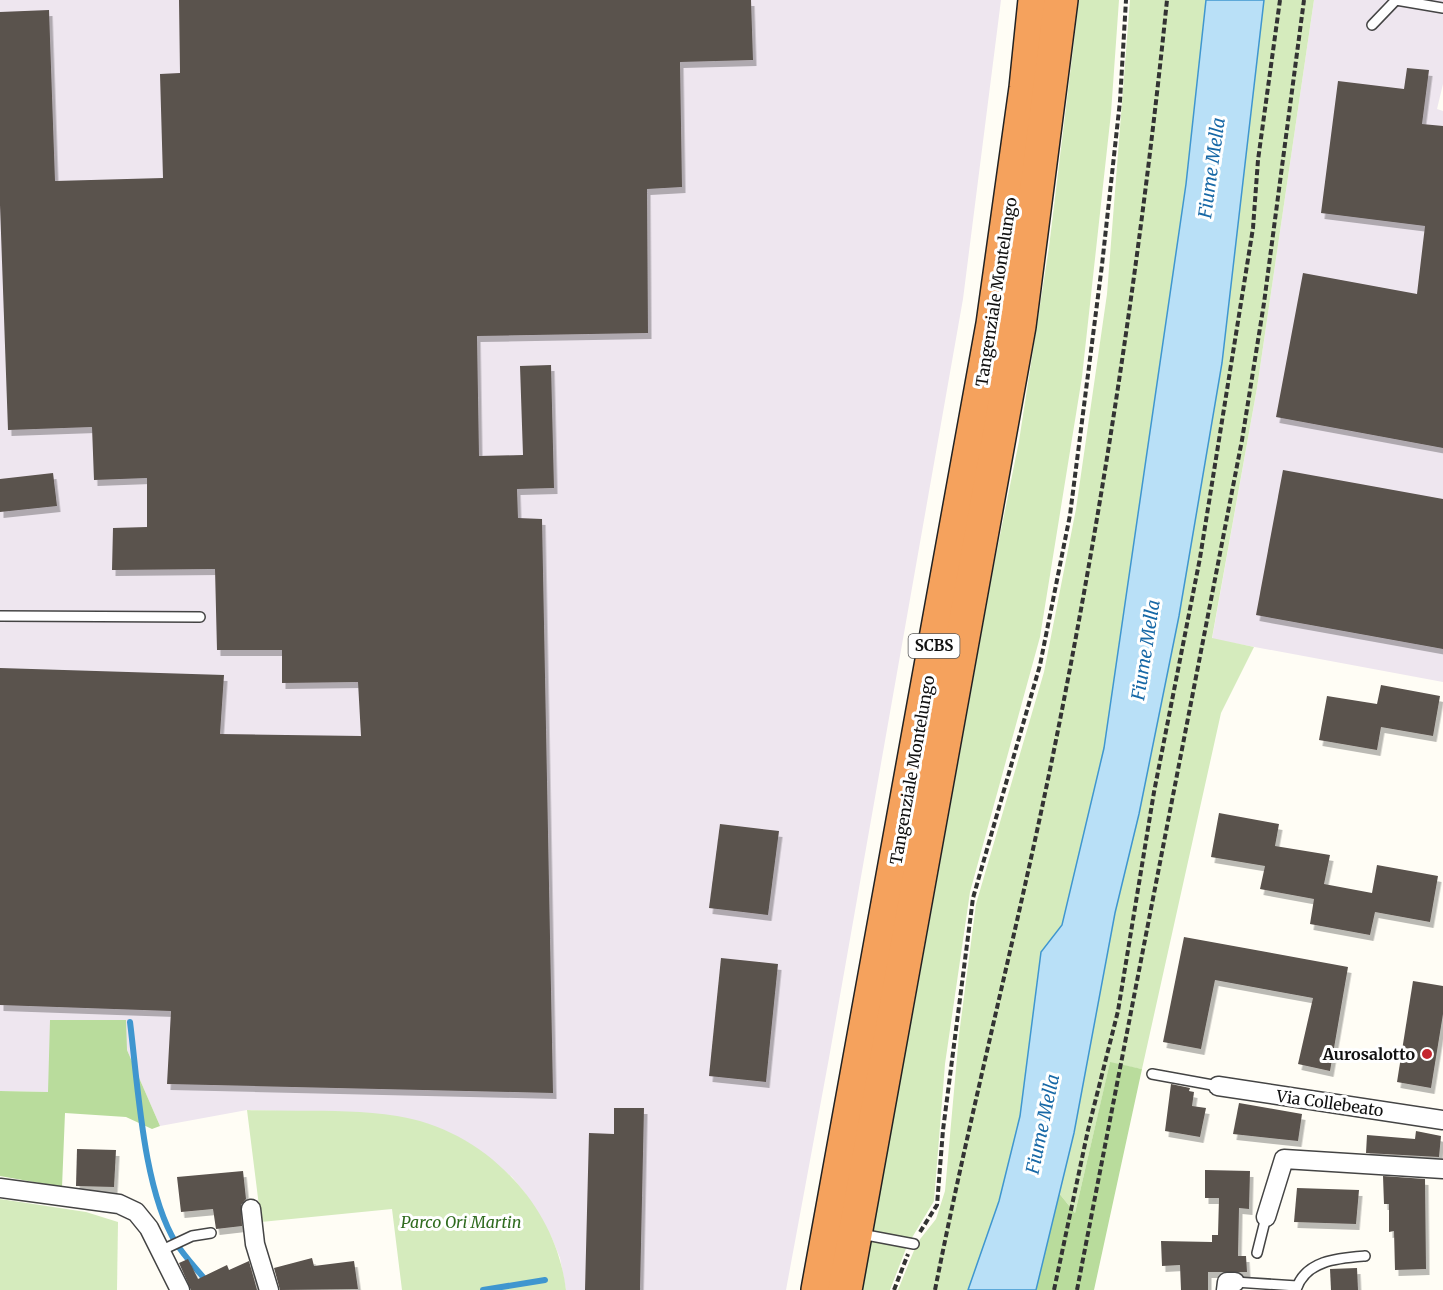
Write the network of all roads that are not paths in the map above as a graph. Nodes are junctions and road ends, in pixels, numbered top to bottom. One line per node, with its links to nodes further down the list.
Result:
1 (1035, 0): 24 (highway, Tangenziale Montelungo / SCBS)
2 (1061, 0): 15 (highway, Tangenziale Montelungo / SCBS)
3 (1443, 8): 4 (lane)
4 (1372, 25)
5 (0, 616): 6 (lane)
6 (200, 617)
7 (1152, 1074): 8 (lane)
8 (1218, 1086): 9 (street, Via Collebeato)
9 (1443, 1120)
10 (1443, 1169): 13 (street)
11 (0, 1188): 17 (street)
12 (251, 1209): 23 (street)
13 (1266, 1217): 18 (lane)
14 (211, 1233): 17 (lane)
15 (856, 1233): 16 (lane); 25 (highway, Tangenziale Montelungo / SCBS)
16 (914, 1244)
17 (160, 1251): 22 (street)
18 (1257, 1253)
19 (1365, 1257): 21 (lane)
20 (1230, 1286): 21 (lane)
21 (1296, 1288)
22 (180, 1290)
23 (270, 1290)
24 (818, 1290)
25 (845, 1290)

